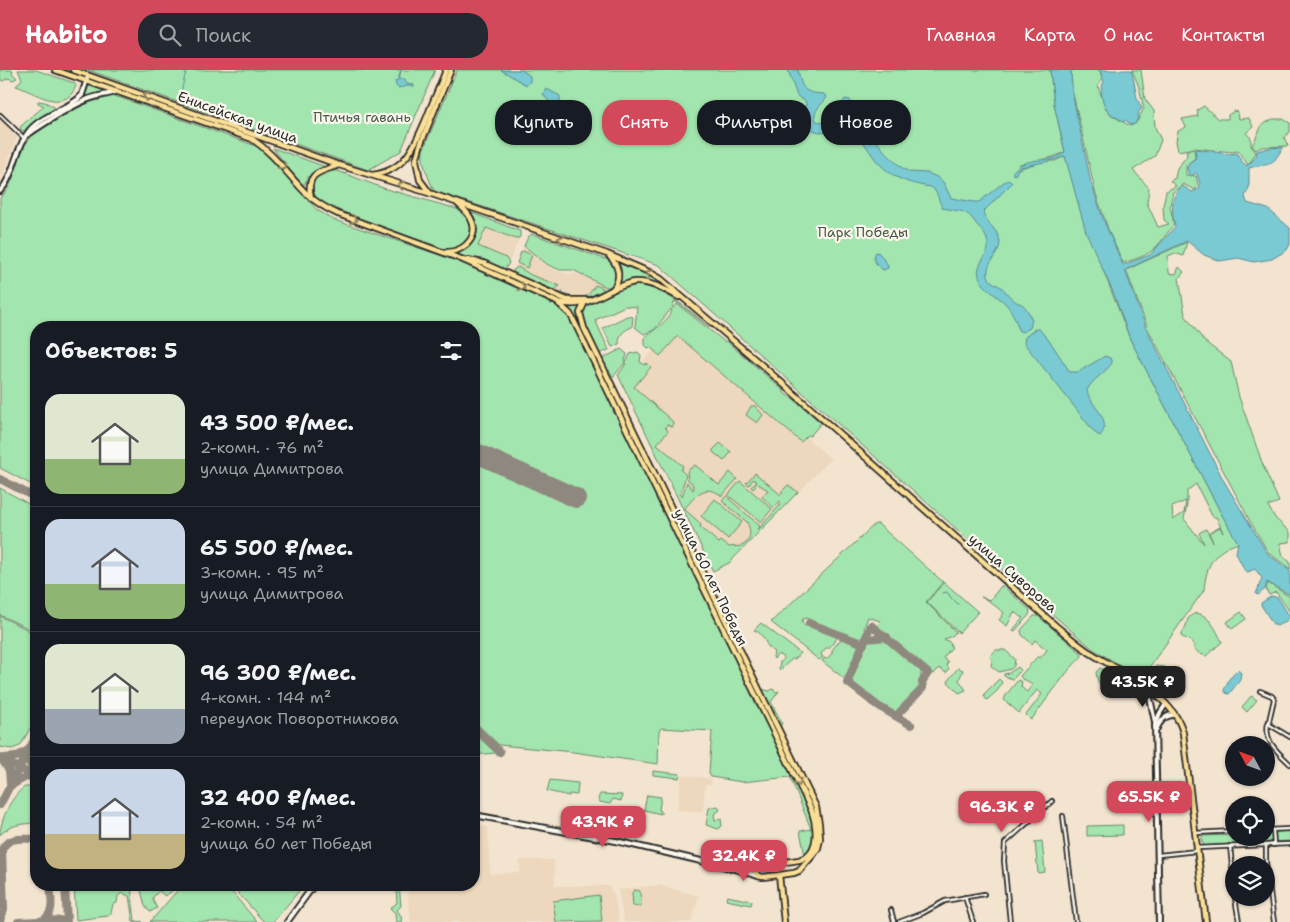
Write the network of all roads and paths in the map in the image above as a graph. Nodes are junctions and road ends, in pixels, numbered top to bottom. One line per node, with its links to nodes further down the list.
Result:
1 (55, 70): 5 (main road, Енисейская улица)
2 (73, 70): 6 (main road, Енисейская улица)
3 (446, 70): 12 (main road)
4 (451, 70): 14 (main road)
5 (64, 72): 7 (main road, Енисейская улица)
6 (88, 76): 7 (main road); 11 (main road, Енисейская улица, one-way to 6)
7 (86, 81): 8 (main road, Енисейская улица); 10 (main road)
8 (116, 92): 10 (main road); 15 (main road, Енисейская улица, one-way to 15)
9 (0, 115): 10 (street)
10 (25, 137): 13 (main road)
11 (339, 165): 12 (main road, Енисейская улица); 15 (main road)
12 (370, 175): 14 (main road, Енисейская улица, one-way to 12)
13 (0, 191)
14 (432, 194): 16 (main road, Енисейская улица)
15 (312, 198): 17 (main road, Енисейская улица, one-way to 17)
16 (454, 202): 17 (main road); 18 (main road, Енисейская улица, one-way to 16)
17 (439, 251): 19 (main road, Енисейская улица)
18 (607, 254): 20 (main road); 22 (main road, Енисейская улица, one-way to 18)
19 (461, 259): 21 (main road); 23 (main road, one-way to 23)
20 (611, 291): 21 (main road); 22 (main road)
21 (591, 300): 24 (main road)
22 (685, 300): 32 (main road, улица Суворова)
23 (557, 302): 24 (main road); 25 (main road, улица 60 лет Победы)
24 (584, 304): 25 (main road, улица 60 лет Победы)
25 (592, 352): 26 (main road, улица 60 лет Победы)
26 (613, 395): 27 (main road, улица 60 лет Победы); 28 (main road, улица 60 лет Победы)
27 (638, 440): 28 (main road); 29 (main road, улица 60 лет Победы)
28 (633, 443): 30 (main road, улица 60 лет Победы)
29 (700, 568): 30 (main road); 31 (main road, улица 60 лет Победы)
30 (695, 571): 31 (main road, улица 60 лет Победы)
31 (745, 668): 40 (main road, улица 60 лет Победы); 41 (main road, улица 60 лет Победы)
32 (1143, 686): 34 (main road, улица Суворова); 37 (main road)
33 (1260, 691): 36 (street)
34 (1166, 704): 35 (main road, улица Суворова); 37 (main road)
35 (1177, 716): 38 (main road); 49 (main road, улица Суворова)
36 (1269, 721): 39 (street); 42 (street)
37 (1155, 725): 38 (main road)
38 (1155, 732): 55 (main road)
39 (1290, 737)
40 (794, 761): 41 (main road); 60 (main road, улица 60 лет Победы)
41 (789, 763): 57 (main road, улица 60 лет Победы, one-way to 57)
42 (1290, 764)
43 (1052, 801): 73 (street)
44 (1063, 816): 74 (street)
45 (480, 817): 59 (main road)
46 (1290, 829): 47 (street)
47 (1275, 830)
48 (1225, 831): 49 (street)
49 (1195, 833): 54 (main road, улица Суворова)
50 (1290, 844): 51 (street)
51 (1275, 845)
52 (1230, 846): 54 (street); 56 (street)
53 (1266, 846): 78 (street)
54 (1197, 850): 55 (street); 76 (main road, улица Суворова)
55 (1159, 855): 75 (main road)
56 (1231, 856)
57 (794, 860): 58 (main road, улица 60 лет Победы); 60 (main road)
58 (758, 866): 59 (main road, улица 60 лет Победы); 62 (main road)
59 (735, 869): 62 (main road)
60 (799, 870): 61 (main road)
61 (779, 875): 62 (main road); 69 (main road)
62 (758, 876)
63 (310, 891): 68 (main road)
64 (984, 894): 65 (street)
65 (965, 897): 71 (street); 72 (street)
66 (1236, 906): 77 (street)
67 (891, 910): 70 (street)
68 (287, 922)
69 (784, 922)
70 (894, 922)
71 (899, 922)
72 (973, 922)
73 (1010, 922)
74 (1076, 922)
75 (1159, 922)
76 (1206, 922)
77 (1239, 922)
78 (1274, 922)

